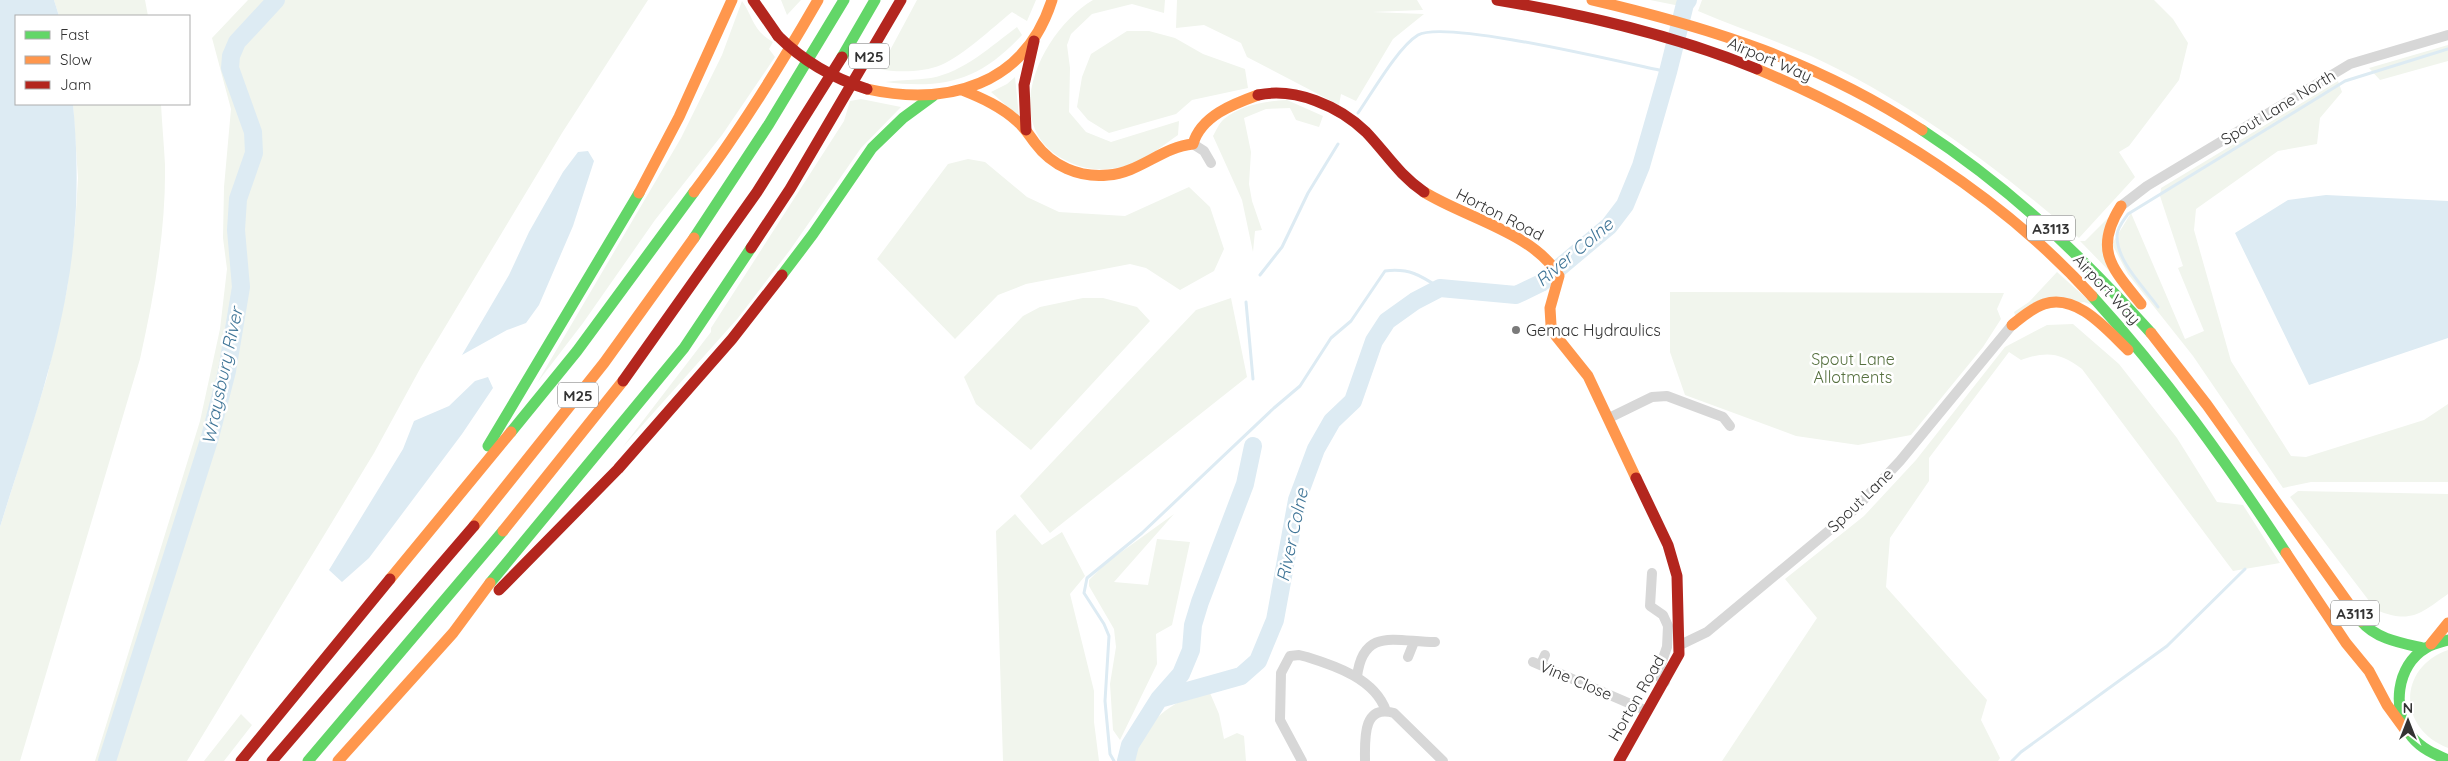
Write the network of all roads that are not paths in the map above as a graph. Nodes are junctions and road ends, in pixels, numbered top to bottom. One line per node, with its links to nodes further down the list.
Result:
1 (732, 0): 24 (main road, M25)
2 (753, 0): 14 (main road, bridge)
3 (818, 0): 24 (main road, M25)
4 (844, 0): 43 (main road, M25)
5 (875, 0): 44 (main road, M25)
6 (901, 0): 27 (main road, M25)
7 (1060, 0): 10 (main road)
8 (1497, 0): 20 (main road, Airport Way / A3113)
9 (1592, 0): 21 (main road, Airport Way / A3113)
10 (1051, 4): 12 (main road)
11 (2448, 35): 18 (street, Spout Lane North)
12 (1034, 41): 13 (main road); 15 (main road)
13 (962, 90): 14 (main road); 15 (main road)
14 (933, 96): 27 (main road, M25)
15 (1026, 130): 16 (main road)
16 (1193, 144): 17 (street); 22 (main road, Horton Road)
17 (1211, 162)
18 (2121, 206): 21 (main road)
19 (2012, 324): 20 (main road); 31 (street, Spout Lane)
20 (2158, 372): 39 (main road, Airport Way / A3113)
21 (2192, 385): 32 (main road, Airport Way / A3113)
22 (1609, 418): 23 (street); 31 (main road, Horton Road)
23 (1730, 426)
24 (468, 481): 42 (main road, M25)
25 (1652, 574): 36 (street)
26 (2448, 623): 32 (main road)
27 (453, 633): 45 (main road, M25)
28 (2448, 640): 32 (main road)
29 (1414, 642): 30 (street); 33 (street); 35 (street)
30 (1435, 642)
31 (1680, 645): 36 (main road, Horton Road)
32 (2427, 646): 39 (main road)
33 (1408, 657)
34 (1540, 660): 38 (street, Vine Close)
35 (1357, 677): 37 (street); 46 (street)
36 (1665, 682): 38 (main road, Horton Road)
37 (1386, 711): 47 (street); 48 (street)
38 (1647, 711): 49 (main road, Horton Road)
39 (2406, 731): 40 (main road, Airport Way)
40 (2417, 744): 41 (main road); 50 (main road)
41 (2448, 760)
42 (241, 761)
43 (272, 761)
44 (308, 761)
45 (338, 761)
46 (1302, 761)
47 (1365, 761)
48 (1443, 761)
49 (1619, 761)
50 (2424, 761)

